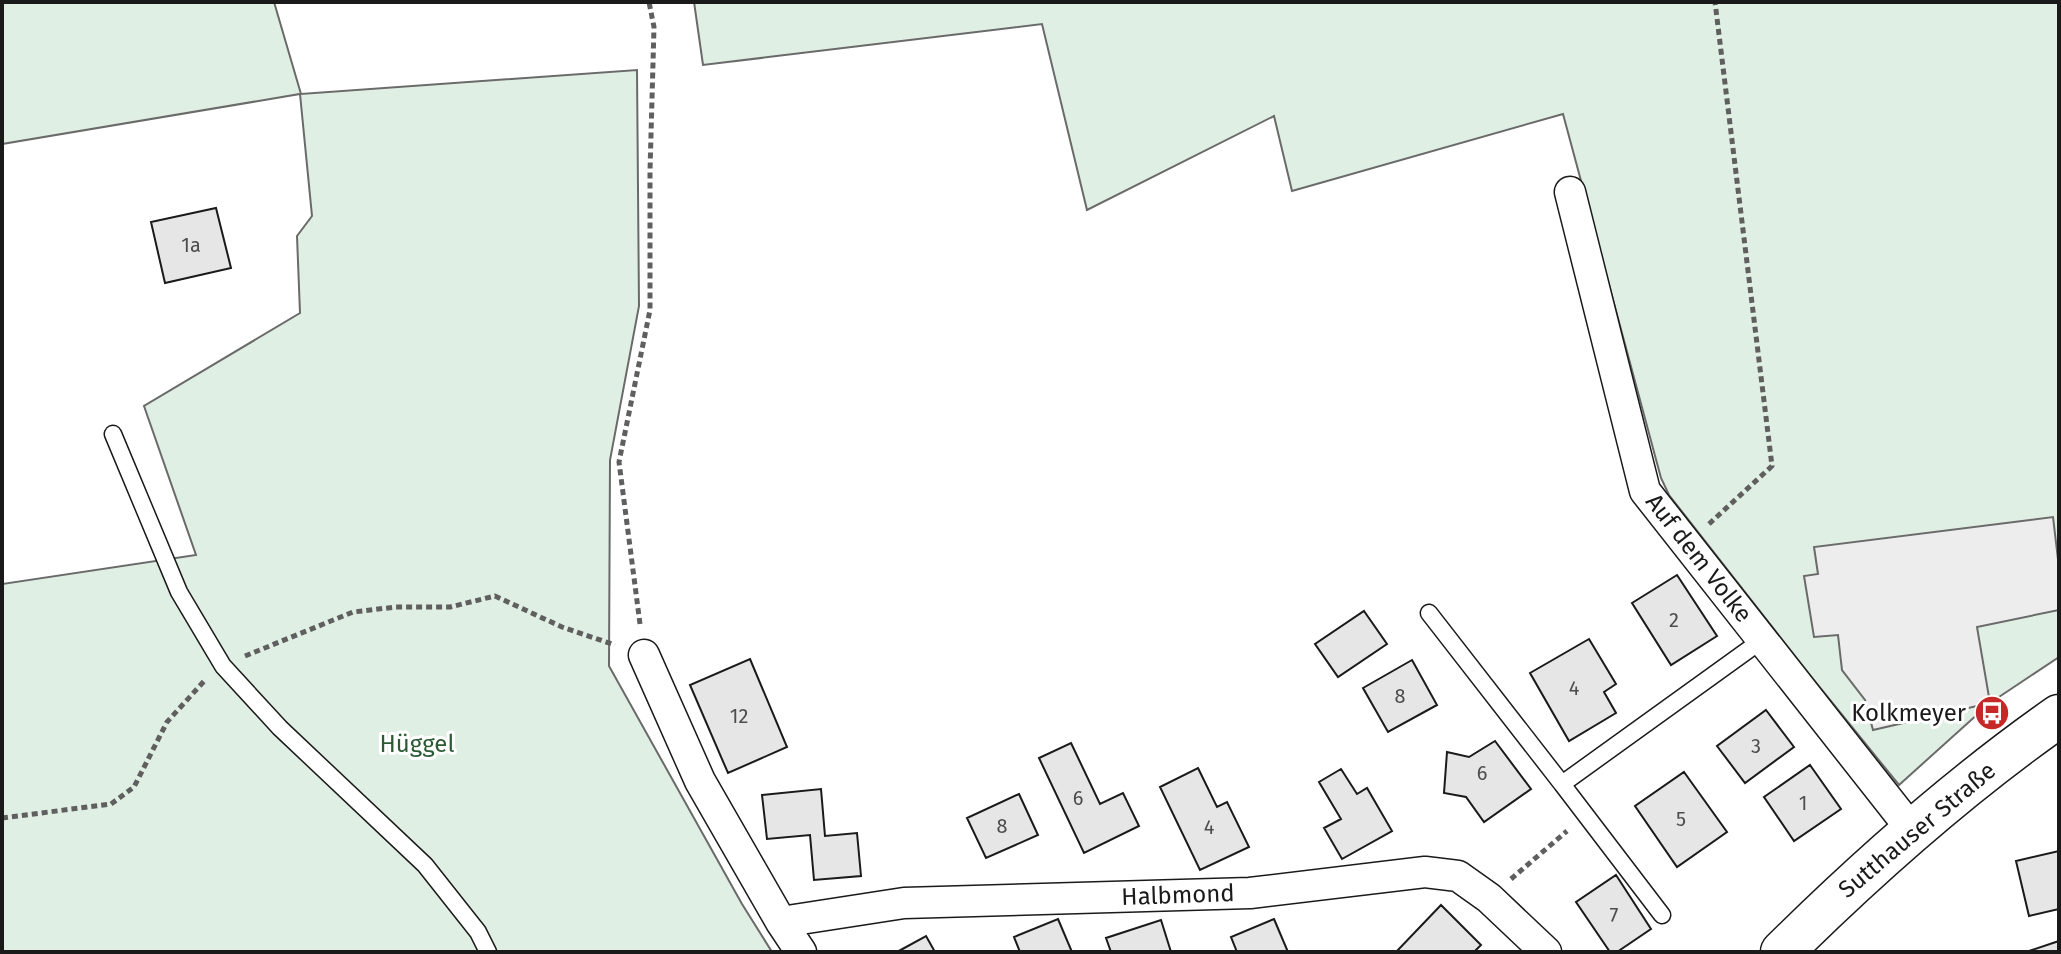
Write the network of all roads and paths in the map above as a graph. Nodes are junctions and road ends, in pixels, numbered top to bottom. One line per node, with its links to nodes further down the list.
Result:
1 (649, 2): 8 (path)
2 (1715, 2): 5 (path)
3 (1570, 192): 5 (street, Auf dem Volke)
4 (113, 434): 9 (lane)
5 (1687, 543): 7 (street, Auf dem Volke)
6 (1429, 613): 11 (lane)
7 (1762, 640): 11 (lane); 14 (street, Auf dem Volke)
8 (644, 655): 9 (path); 17 (street)
9 (223, 666): 13 (path); 18 (lane)
10 (2059, 716): 14 (street, Sutthauser Straße)
11 (1562, 784): 12 (lane)
12 (1586, 816): 15 (path); 16 (lane)
13 (2, 818)
14 (1912, 830): 21 (street, Sutthauser Straße)
15 (1489, 898): 17 (street, Halbmond); 20 (street, Halbmond)
16 (1662, 915)
17 (781, 922): 19 (street)
18 (488, 952)
19 (801, 952)
20 (1546, 952)
21 (1782, 952)

